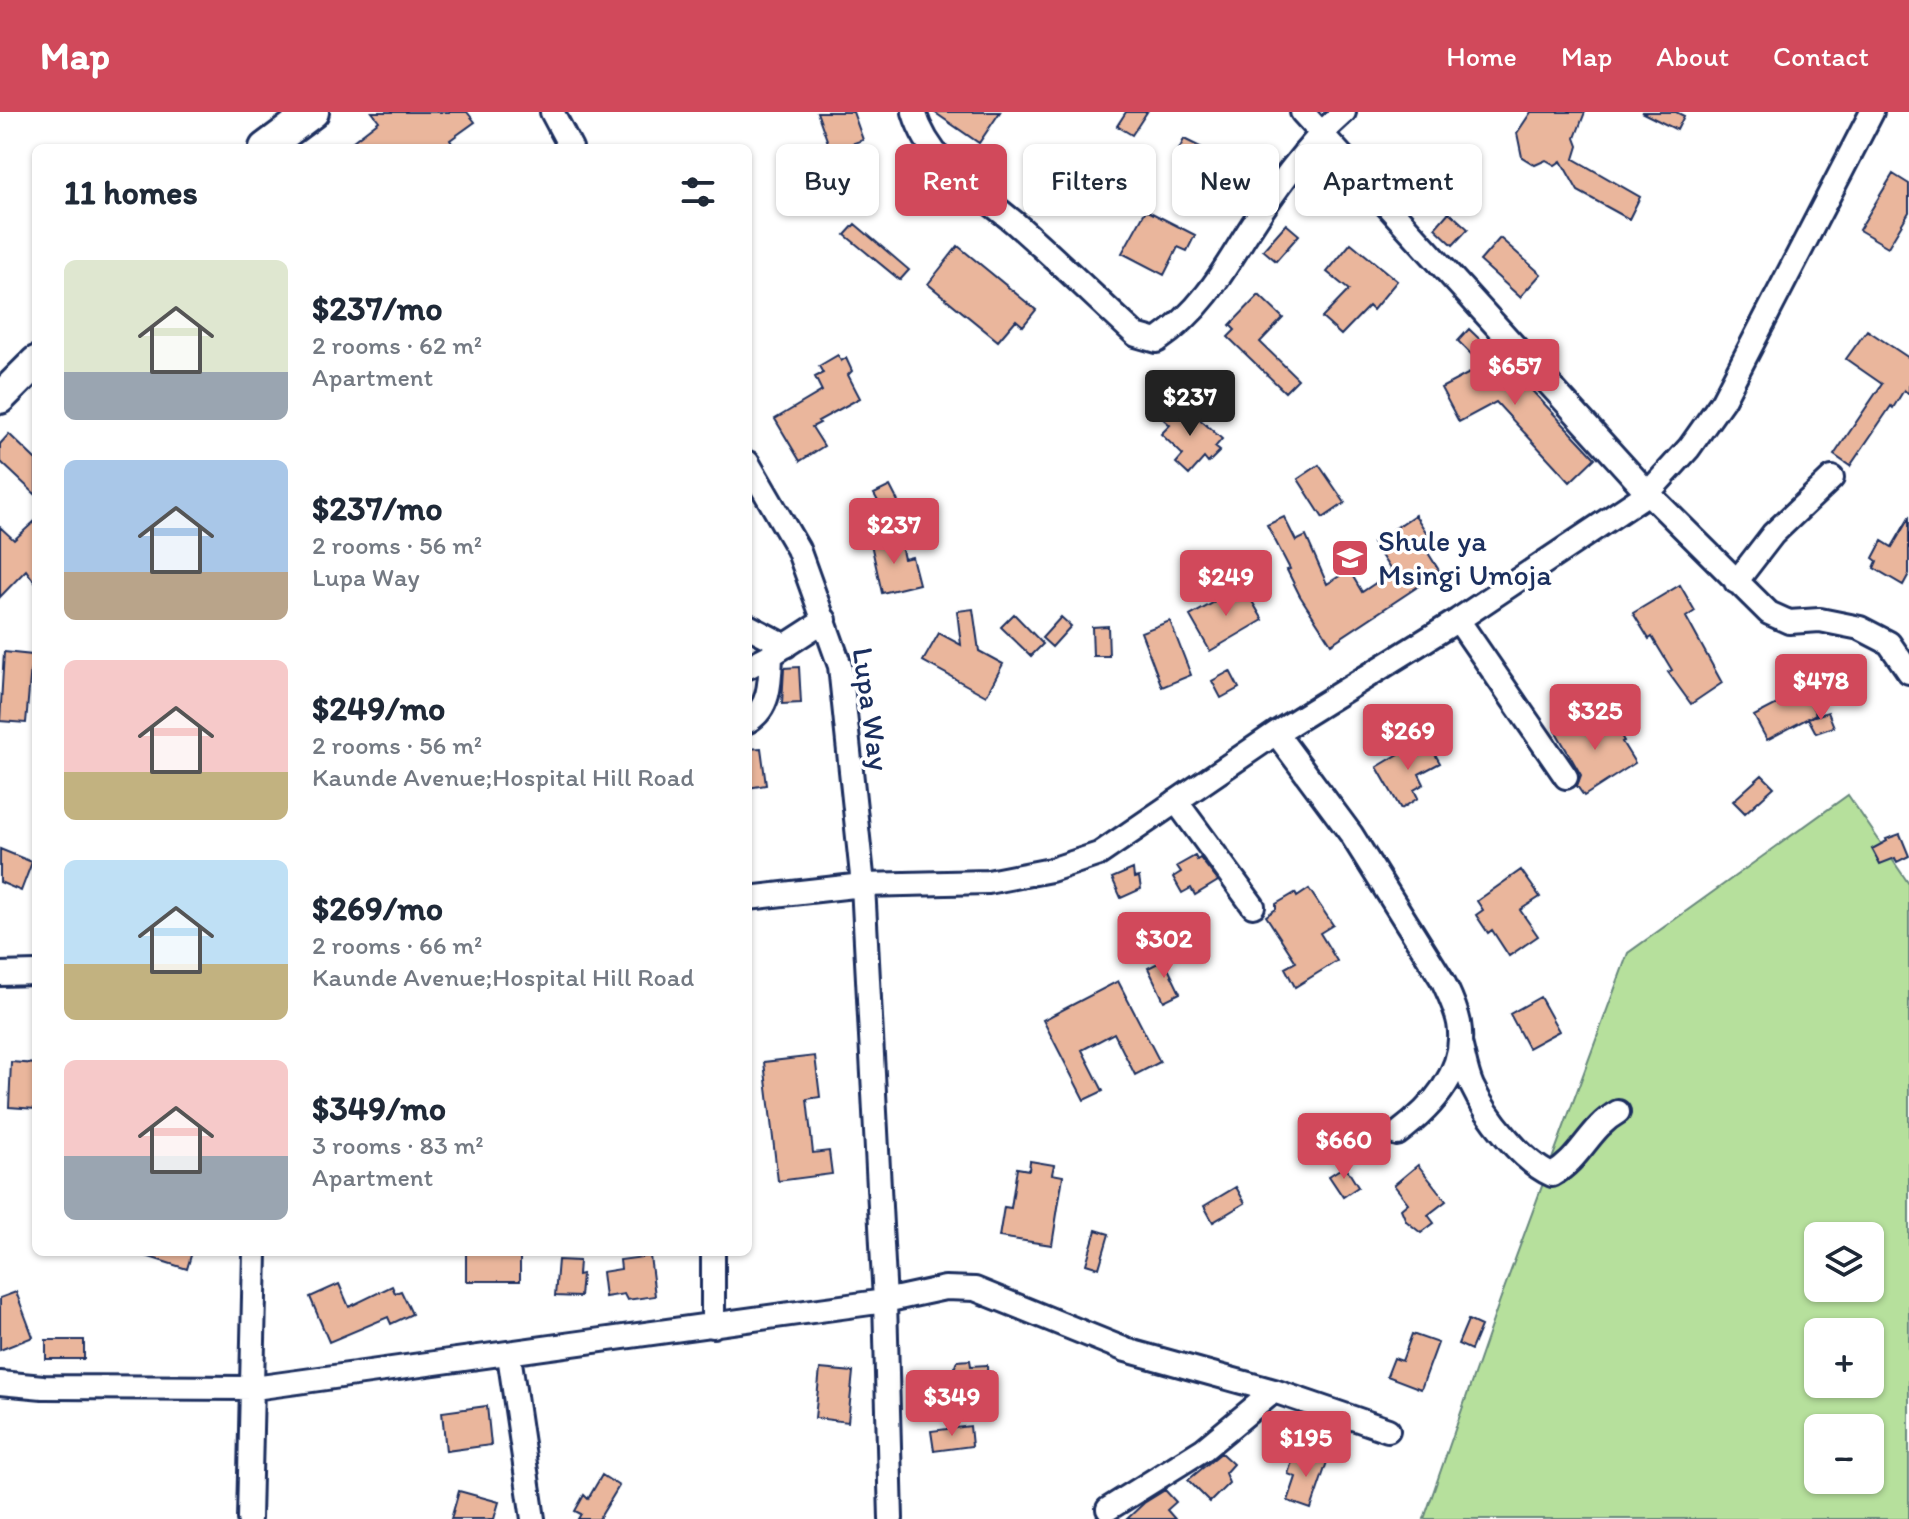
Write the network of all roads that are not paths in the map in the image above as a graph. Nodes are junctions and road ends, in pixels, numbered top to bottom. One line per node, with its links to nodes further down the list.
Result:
1 (313, 112): 8 (main road)
2 (552, 112): 9 (street)
3 (914, 112): 7 (street)
4 (1302, 112): 7 (street)
5 (1344, 112): 7 (street)
6 (1872, 112): 14 (street)
7 (1322, 131): 14 (street)
8 (270, 144)
9 (569, 144)
10 (32, 366): 11 (main road)
11 (0, 398)
12 (752, 470): 16 (street, Lupa Way)
13 (1832, 478): 15 (street)
14 (1648, 493): 15 (street); 17 (street)
15 (1736, 582): 20 (street)
16 (825, 620): 19 (street); 25 (street, Lupa Way)
17 (1458, 620): 22 (street); 23 (street)
18 (752, 635): 19 (street)
19 (762, 656): 21 (street)
20 (1909, 672)
21 (752, 718)
22 (1276, 733): 24 (street); 30 (street)
23 (1566, 777)
24 (1176, 801): 25 (street); 27 (street)
25 (863, 885): 26 (street); 35 (street, Lupa Way)
26 (752, 898)
27 (1253, 906)
28 (32, 973): 29 (street)
29 (0, 974)
30 (1459, 1042): 31 (street); 32 (street)
31 (1618, 1112)
32 (1397, 1134)
33 (255, 1256): 39 (street)
34 (713, 1256): 36 (street)
35 (885, 1301): 36 (street); 40 (street); 45 (street, Lupa Way)
36 (713, 1326): 37 (street)
37 (509, 1355): 39 (street); 44 (street)
38 (0, 1383): 39 (street)
39 (254, 1388): 43 (street)
40 (1274, 1391): 41 (street); 42 (street)
41 (1388, 1430)
42 (1108, 1509)
43 (249, 1519)
44 (533, 1519)
45 (891, 1519)

